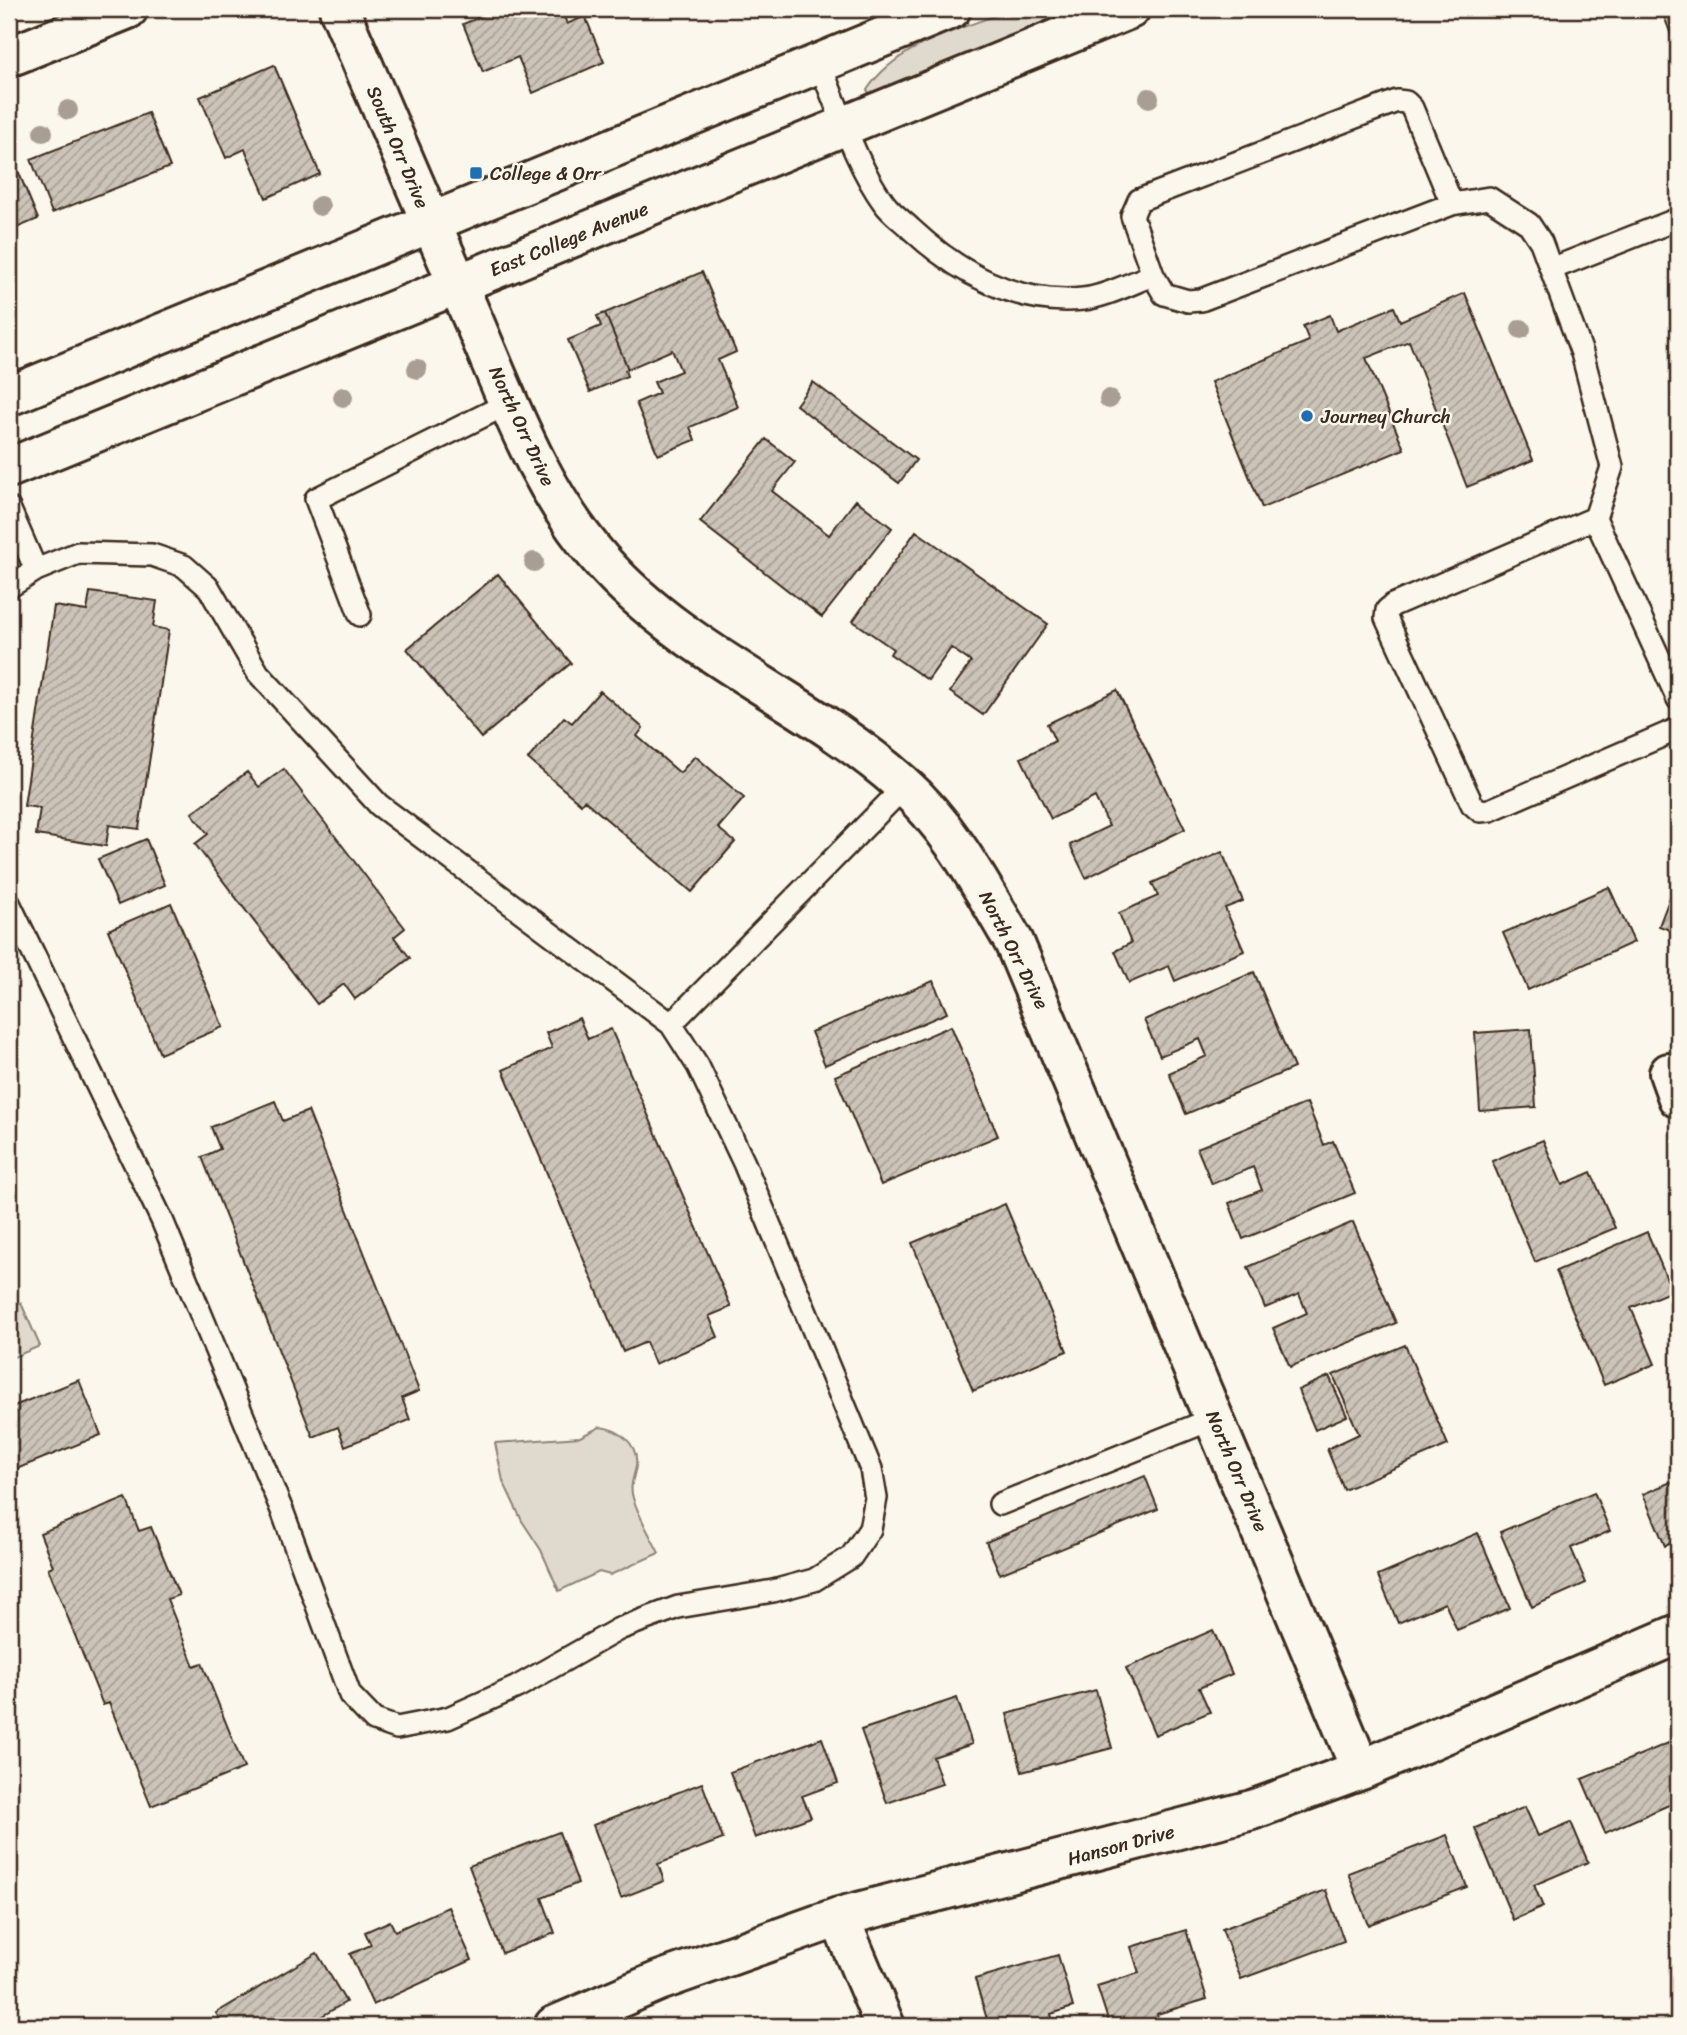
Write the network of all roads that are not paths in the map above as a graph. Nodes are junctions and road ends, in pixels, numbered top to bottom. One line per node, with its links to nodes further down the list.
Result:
1 (128, 9): 5 (street)
2 (339, 9): 10 (street, South Orr Drive)
3 (951, 9): 6 (street)
4 (1130, 9): 7 (street, East College Avenue)
5 (9, 57)
6 (819, 63): 7 (lane); 10 (street)
7 (846, 125): 12 (lane); 13 (street, East College Avenue)
8 (1452, 204): 11 (lane); 12 (lane); 12 (lane)
9 (1678, 219): 11 (lane)
10 (431, 223): 13 (street, South Orr Drive); 14 (street)
11 (1551, 269): 18 (lane)
12 (1153, 275)
13 (458, 285): 15 (street, North Orr Drive); 16 (street, East College Avenue)
14 (9, 396)
15 (509, 403): 21 (lane); 24 (street, North Orr Drive)
16 (9, 468)
17 (9, 509): 19 (lane)
18 (1595, 518): 22 (lane); 23 (lane)
19 (36, 570): 20 (lane); 26 (lane)
20 (9, 587)
21 (360, 615)
22 (1678, 699)
23 (1678, 729)
24 (905, 786): 26 (lane); 27 (street, North Orr Drive)
25 (9, 903): 26 (lane)
26 (671, 1024)
27 (1215, 1418): 28 (lane); 30 (street, North Orr Drive)
28 (1000, 1504)
29 (1678, 1634): 30 (street, Hanson Drive)
30 (1361, 1770): 31 (street, Hanson Drive)
31 (839, 1917): 32 (street, Hanson Drive); 33 (street)
32 (554, 2026)
33 (885, 2026)

